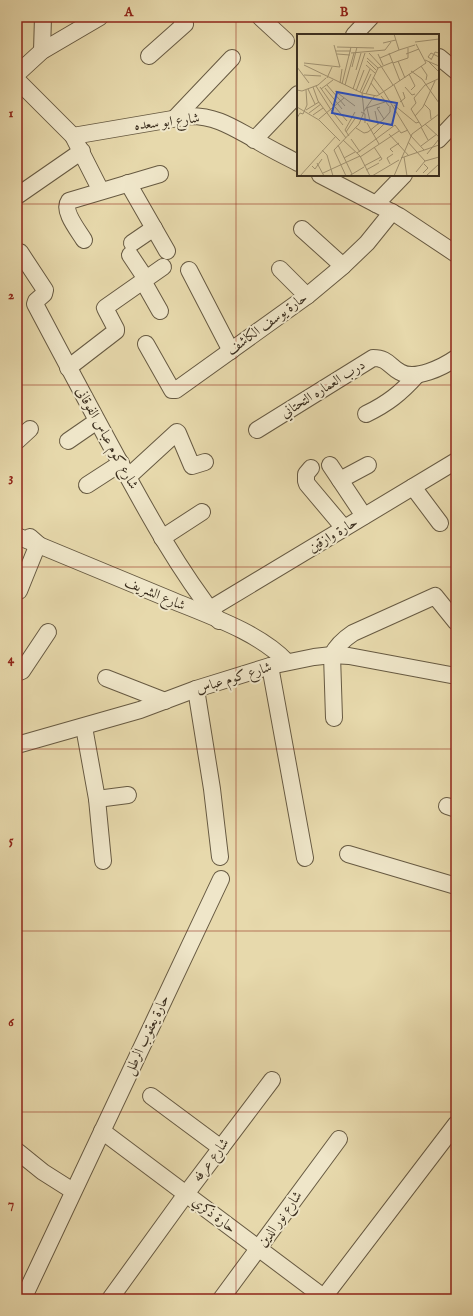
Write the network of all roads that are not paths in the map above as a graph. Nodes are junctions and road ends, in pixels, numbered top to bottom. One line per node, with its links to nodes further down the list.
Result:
1 (43, 17): 8 (street)
2 (100, 17): 8 (street)
3 (180, 17): 9 (street)
4 (260, 17): 7 (street)
5 (371, 17): 6 (street)
6 (355, 34)
7 (286, 41)
8 (42, 51): 13 (street)
9 (149, 56)
10 (439, 57): 12 (street)
11 (232, 58): 16 (street)
12 (456, 71)
13 (17, 74)
14 (17, 80): 17 (street)
15 (297, 95): 18 (street)
16 (175, 118): 17 (street, شارع ابو سعده); 18 (street, شارع ابو سعده)
17 (73, 136): 19 (street)
18 (254, 140): 20 (street, شارع ابو سعده)
19 (82, 151): 25 (street); 26 (street)
20 (297, 162)
21 (160, 174): 24 (street)
22 (322, 176): 27 (street)
23 (403, 176): 27 (street)
24 (128, 183): 25 (street); 29 (street)
25 (101, 191): 31 (street)
26 (17, 196)
27 (376, 204): 28 (street)
28 (392, 212): 34 (street); 35 (street, حارة يوسف الكاشف)
29 (154, 228): 32 (street); 39 (street)
30 (302, 229): 35 (street)
31 (84, 240)
32 (167, 251)
33 (20, 252): 45 (street, شارع كوم عباس الفوقانى)
34 (456, 254)
35 (343, 266): 40 (street, حارة يوسف الكاشف)
36 (163, 267): 39 (street)
37 (280, 268): 40 (street)
38 (189, 270): 43 (street)
39 (145, 280): 41 (street); 45 (street)
40 (307, 296): 43 (street, حارة يوسف الكاشف)
41 (160, 311)
42 (146, 344): 43 (street, حارة يوسف الكاشف)
43 (231, 351)
44 (456, 358): 46 (street, درب العماره التحتاني)
45 (68, 368): 48 (street, شارع كوم عباس الفوقانى)
46 (417, 375): 47 (street); 50 (street, درب العماره التحتاني)
47 (366, 414)
48 (98, 421): 52 (street); 58 (street, شارع كوم عباس الفوقانى)
49 (30, 429): 51 (street)
50 (257, 430)
51 (17, 441)
52 (68, 441)
53 (456, 461): 61 (street, حارة وازقين)
54 (205, 462): 58 (street)
55 (368, 464): 59 (street)
56 (330, 465): 59 (street)
57 (311, 468): 66 (street)
58 (124, 470): 60 (street); 68 (street, شارع كوم عباس الفوقانى)
59 (340, 480): 63 (street)
60 (87, 485)
61 (413, 487): 63 (street, حارة وازقين); 64 (street)
62 (202, 512): 68 (street)
63 (364, 516): 66 (street, حارة وازقين)
64 (440, 523)
65 (17, 525): 69 (street)
66 (344, 528): 71 (street, حارة وازقين)
67 (17, 536): 69 (street, شارع الشريف)
68 (162, 538): 71 (street, شارع كوم عباس الفوقانى)
69 (38, 544): 70 (street); 71 (street, شارع الشريف)
70 (19, 590)
71 (215, 615): 75 (street, شارع الشريف)
72 (456, 622): 74 (street)
73 (48, 632): 77 (street)
74 (332, 655): 75 (street, شارع كوم عباس); 78 (street, شارع كوم عباس); 82 (street)
75 (286, 662): 76 (street, شارع كوم عباس)
76 (270, 666): 80 (street, شارع كوم عباس); 89 (street)
77 (17, 673)
78 (456, 676)
79 (106, 678): 81 (street)
80 (196, 689): 81 (street, شارع كوم عباس); 88 (street)
81 (165, 701): 83 (street, شارع كوم عباس)
82 (334, 718)
83 (84, 727): 84 (street, شارع كوم عباس); 86 (street)
84 (17, 745)
85 (128, 795): 86 (street)
86 (98, 799): 90 (street)
87 (348, 854): 92 (street)
88 (220, 857)
89 (305, 858)
90 (103, 861)
91 (221, 879): 96 (street, حارة يعقوب الرطل)
92 (456, 886)
93 (272, 1080): 98 (street, شارع عرفه)
94 (152, 1096): 98 (street)
95 (456, 1124): 103 (street)
96 (102, 1131): 100 (street, حارة يعقوب الرطل); 101 (street, حارة ذكري)
97 (340, 1138): 102 (street, شارع نور الدين)
98 (220, 1148): 101 (street, شارع عرفه)
99 (17, 1151): 100 (street)
100 (73, 1191): 104 (street, حارة يعقوب الرطل)
101 (186, 1194): 102 (street, حارة ذكري); 105 (street, شارع عرفه)
102 (259, 1248): 103 (street, حارة ذكري); 106 (street, شارع نور الدين)
103 (325, 1298)
104 (23, 1299)
105 (110, 1299)
106 (221, 1299)

